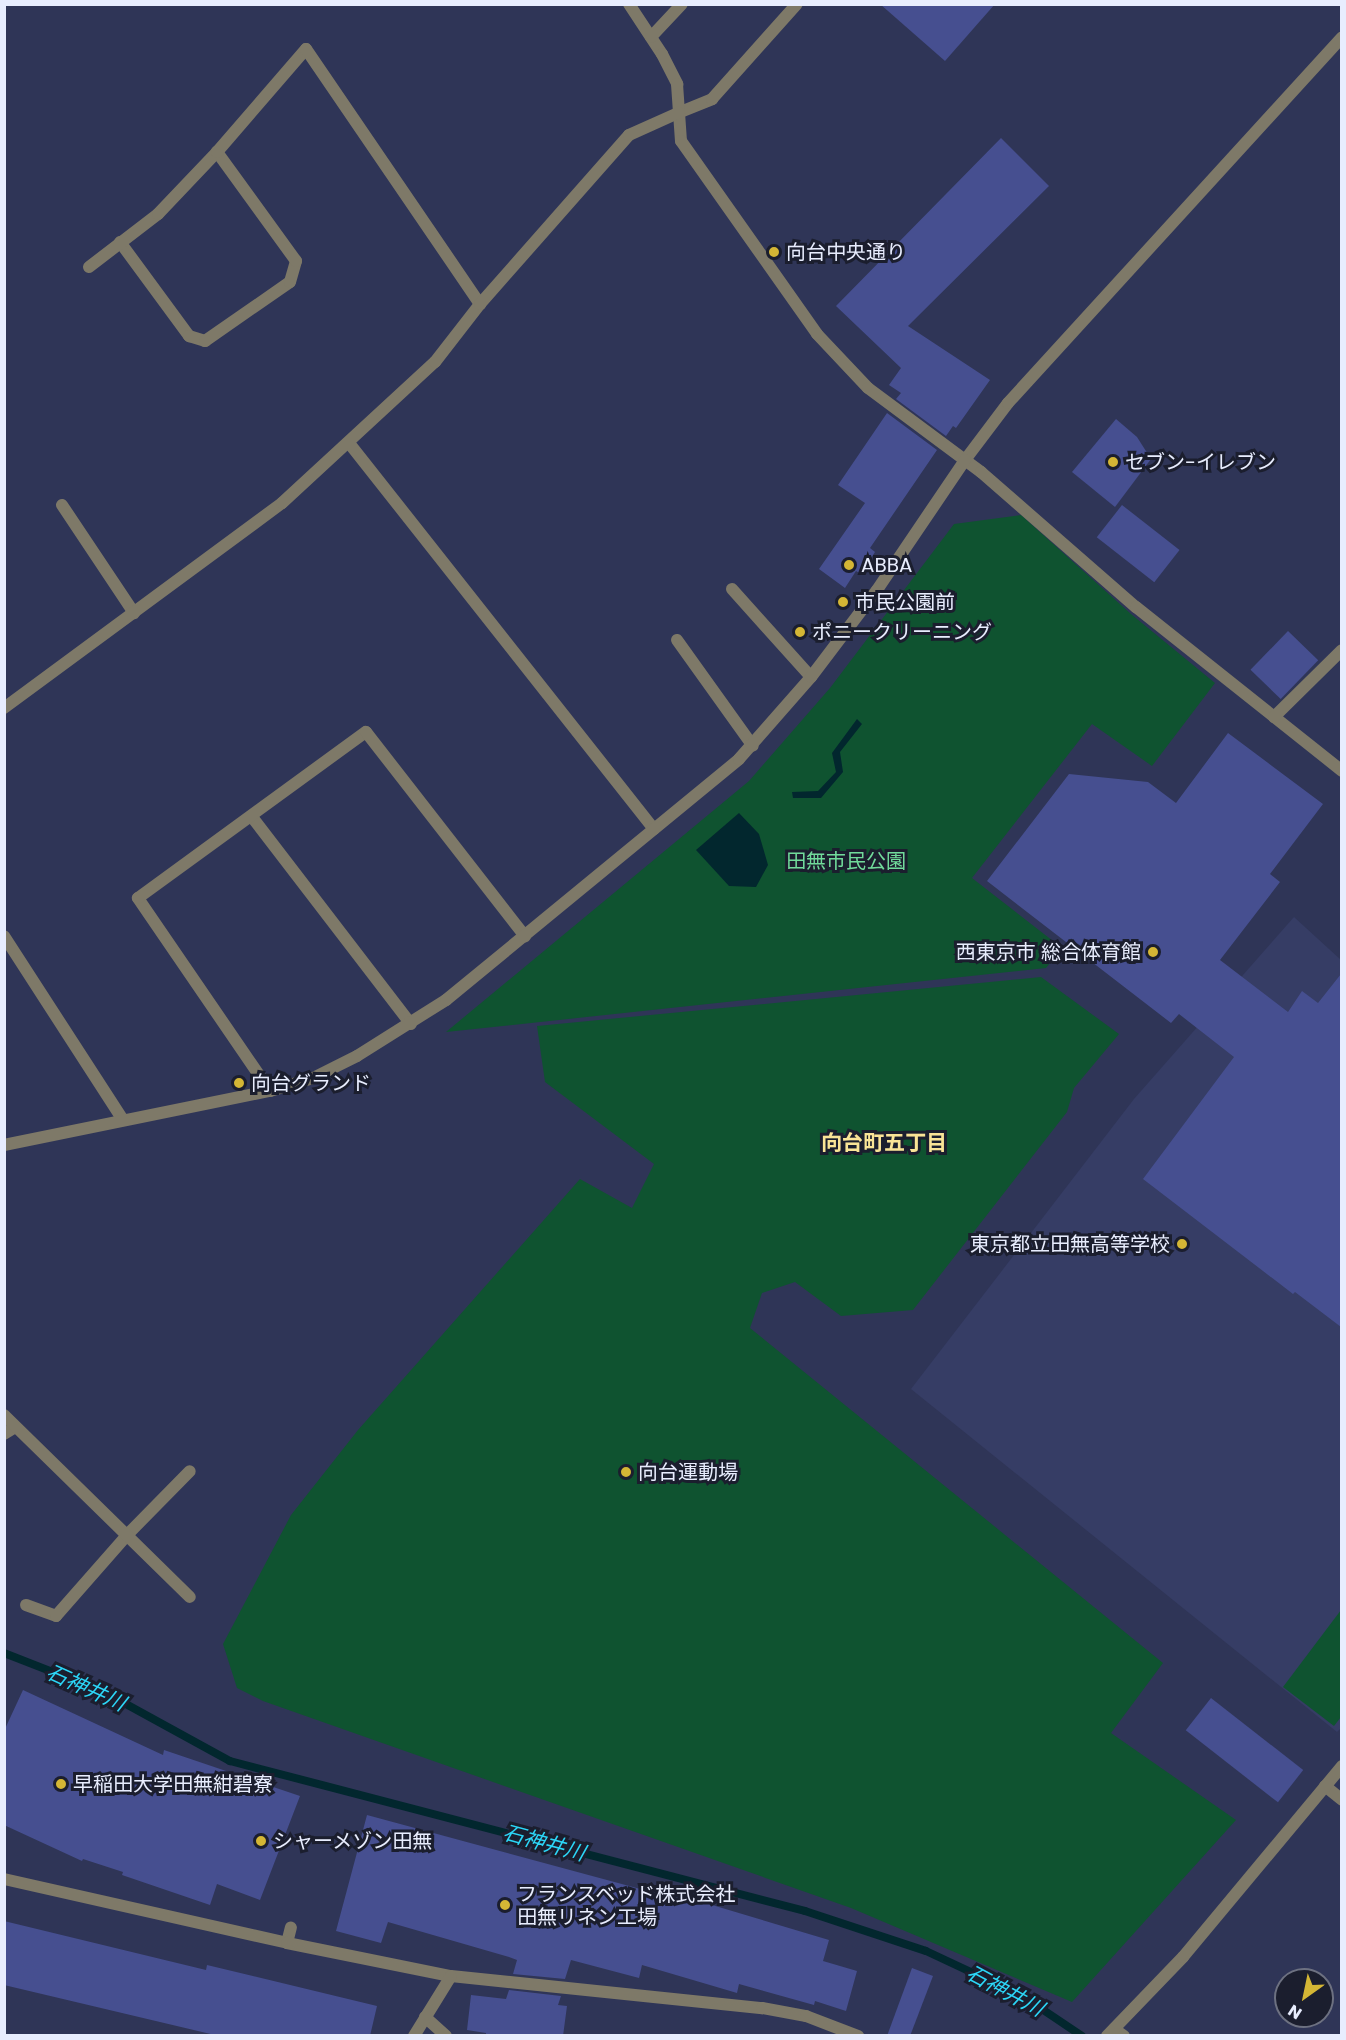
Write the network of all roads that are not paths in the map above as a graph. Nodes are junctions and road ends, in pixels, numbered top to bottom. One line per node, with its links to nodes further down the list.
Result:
1 (630, 4): 4 (street)
2 (682, 4): 4 (street)
3 (797, 4): 6 (street)
4 (651, 37): 6 (street)
5 (1341, 37): 12 (street)
6 (678, 113): 10 (street); 12 (street)
7 (217, 152): 8 (street); 8 (street); 10 (street)
8 (120, 242): 9 (street)
9 (89, 267)
10 (480, 304): 11 (street)
11 (349, 443): 15 (street); 24 (street)
12 (965, 460): 18 (street); 20 (street)
13 (62, 505): 15 (street)
14 (732, 589): 18 (street)
15 (134, 613): 19 (street)
16 (677, 640): 21 (street)
17 (1341, 650): 20 (street)
18 (811, 677): 21 (street)
19 (4, 708)
20 (1274, 717): 22 (street)
21 (753, 746): 24 (street)
22 (1341, 771)
23 (252, 817): 26 (street); 27 (street); 28 (street)
24 (654, 829): 26 (street)
25 (4, 936): 29 (street)
26 (525, 936): 27 (street)
27 (411, 1024): 28 (street)
28 (270, 1091): 29 (street)
29 (123, 1120): 30 (street)
30 (4, 1145)
31 (4, 1415): 32 (street)
32 (10, 1430): 34 (street)
33 (190, 1471): 34 (street)
34 (128, 1534): 35 (street); 36 (street)
35 (190, 1597)
36 (26, 1605)
37 (1341, 1766): 38 (street)
38 (1325, 1786): 39 (street); 45 (street)
39 (1341, 1800)
40 (4, 1879): 42 (street)
41 (291, 1927): 42 (street)
42 (287, 1943): 43 (street)
43 (451, 1976): 44 (street); 48 (street)
44 (425, 2017): 46 (street); 47 (street)
45 (1114, 2033)
46 (414, 2036)
47 (446, 2036)
48 (858, 2036)

